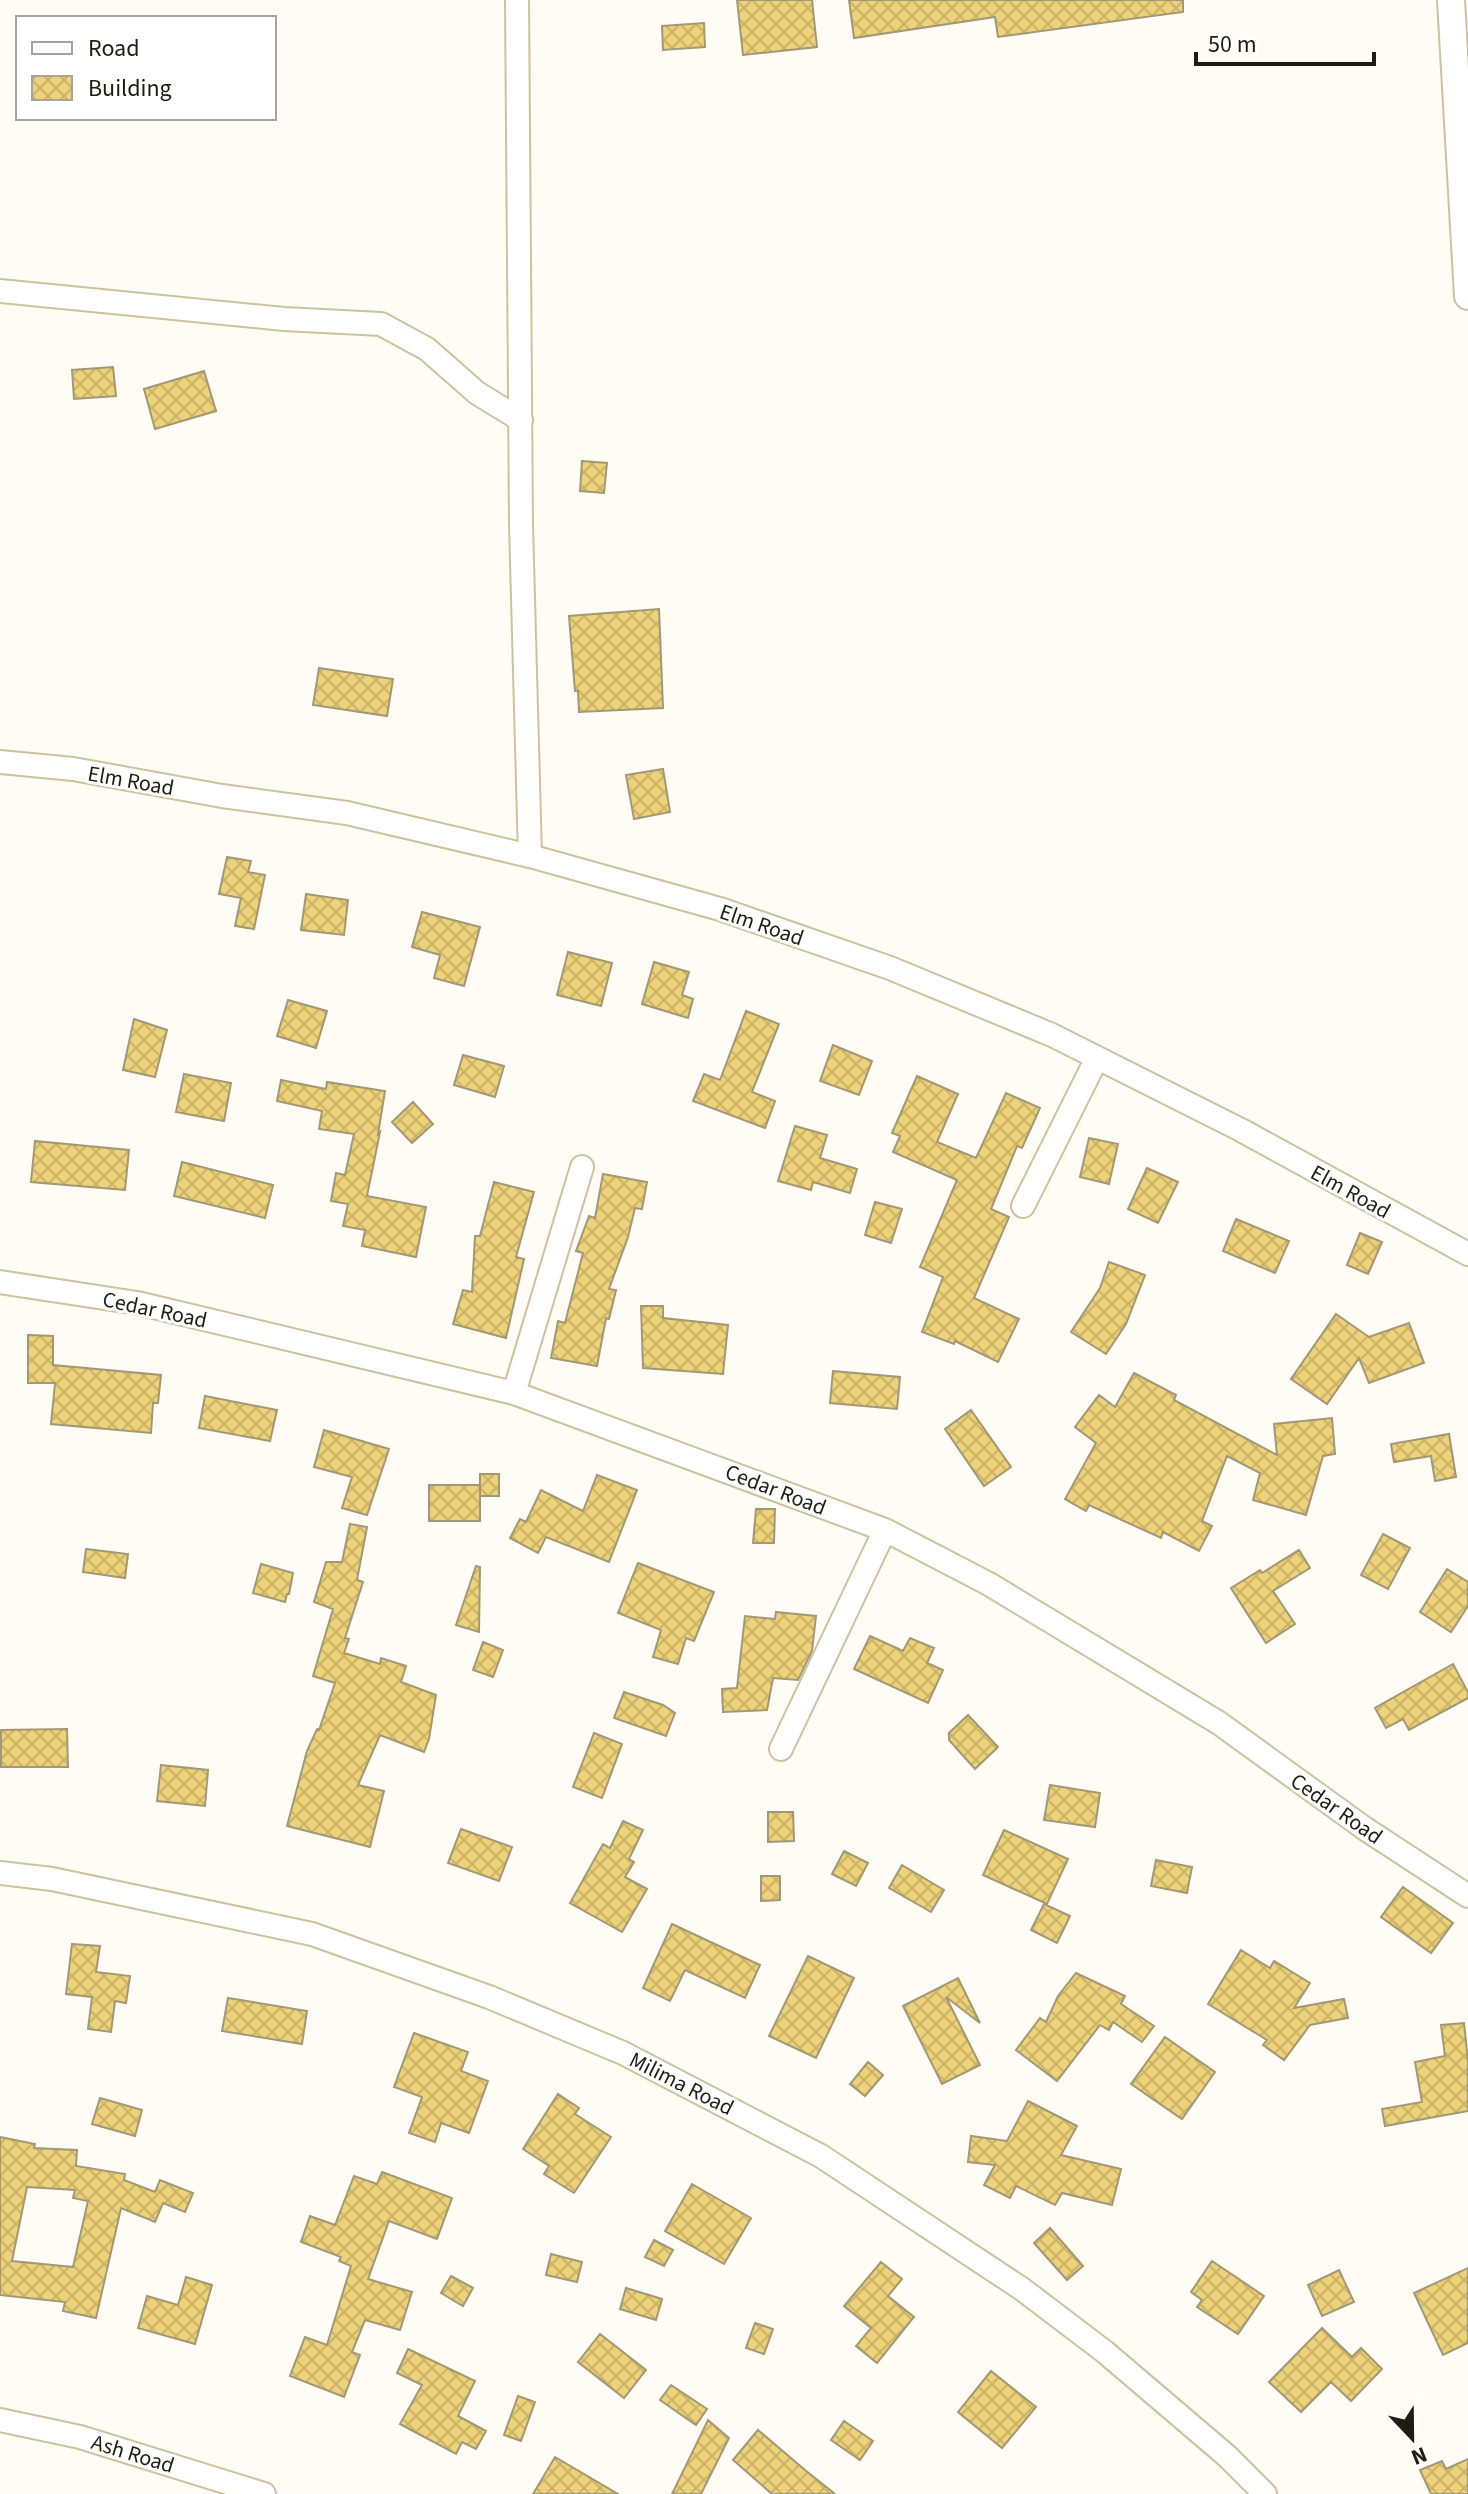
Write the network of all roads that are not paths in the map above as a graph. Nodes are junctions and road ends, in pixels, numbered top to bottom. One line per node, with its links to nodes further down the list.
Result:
1 (517, 0): 5 (street)
2 (1451, 0): 4 (street)
3 (0, 291): 5 (street)
4 (1468, 296)
5 (521, 420): 7 (street)
6 (0, 762): 7 (street, Elm Road)
7 (530, 856): 8 (street, Elm Road)
8 (1097, 1058): 10 (street); 11 (street, Elm Road)
9 (582, 1167): 13 (street)
10 (1023, 1206)
11 (1468, 1254)
12 (0, 1282): 13 (street, Cedar Road)
13 (514, 1393): 14 (street, Cedar Road)
14 (885, 1530): 15 (street); 17 (street, Cedar Road)
15 (781, 1749)
16 (0, 1873): 20 (street, Milima Road)
17 (1468, 1896)
18 (0, 2420): 19 (street, Ash Road)
19 (264, 2494)
20 (1265, 2494)

